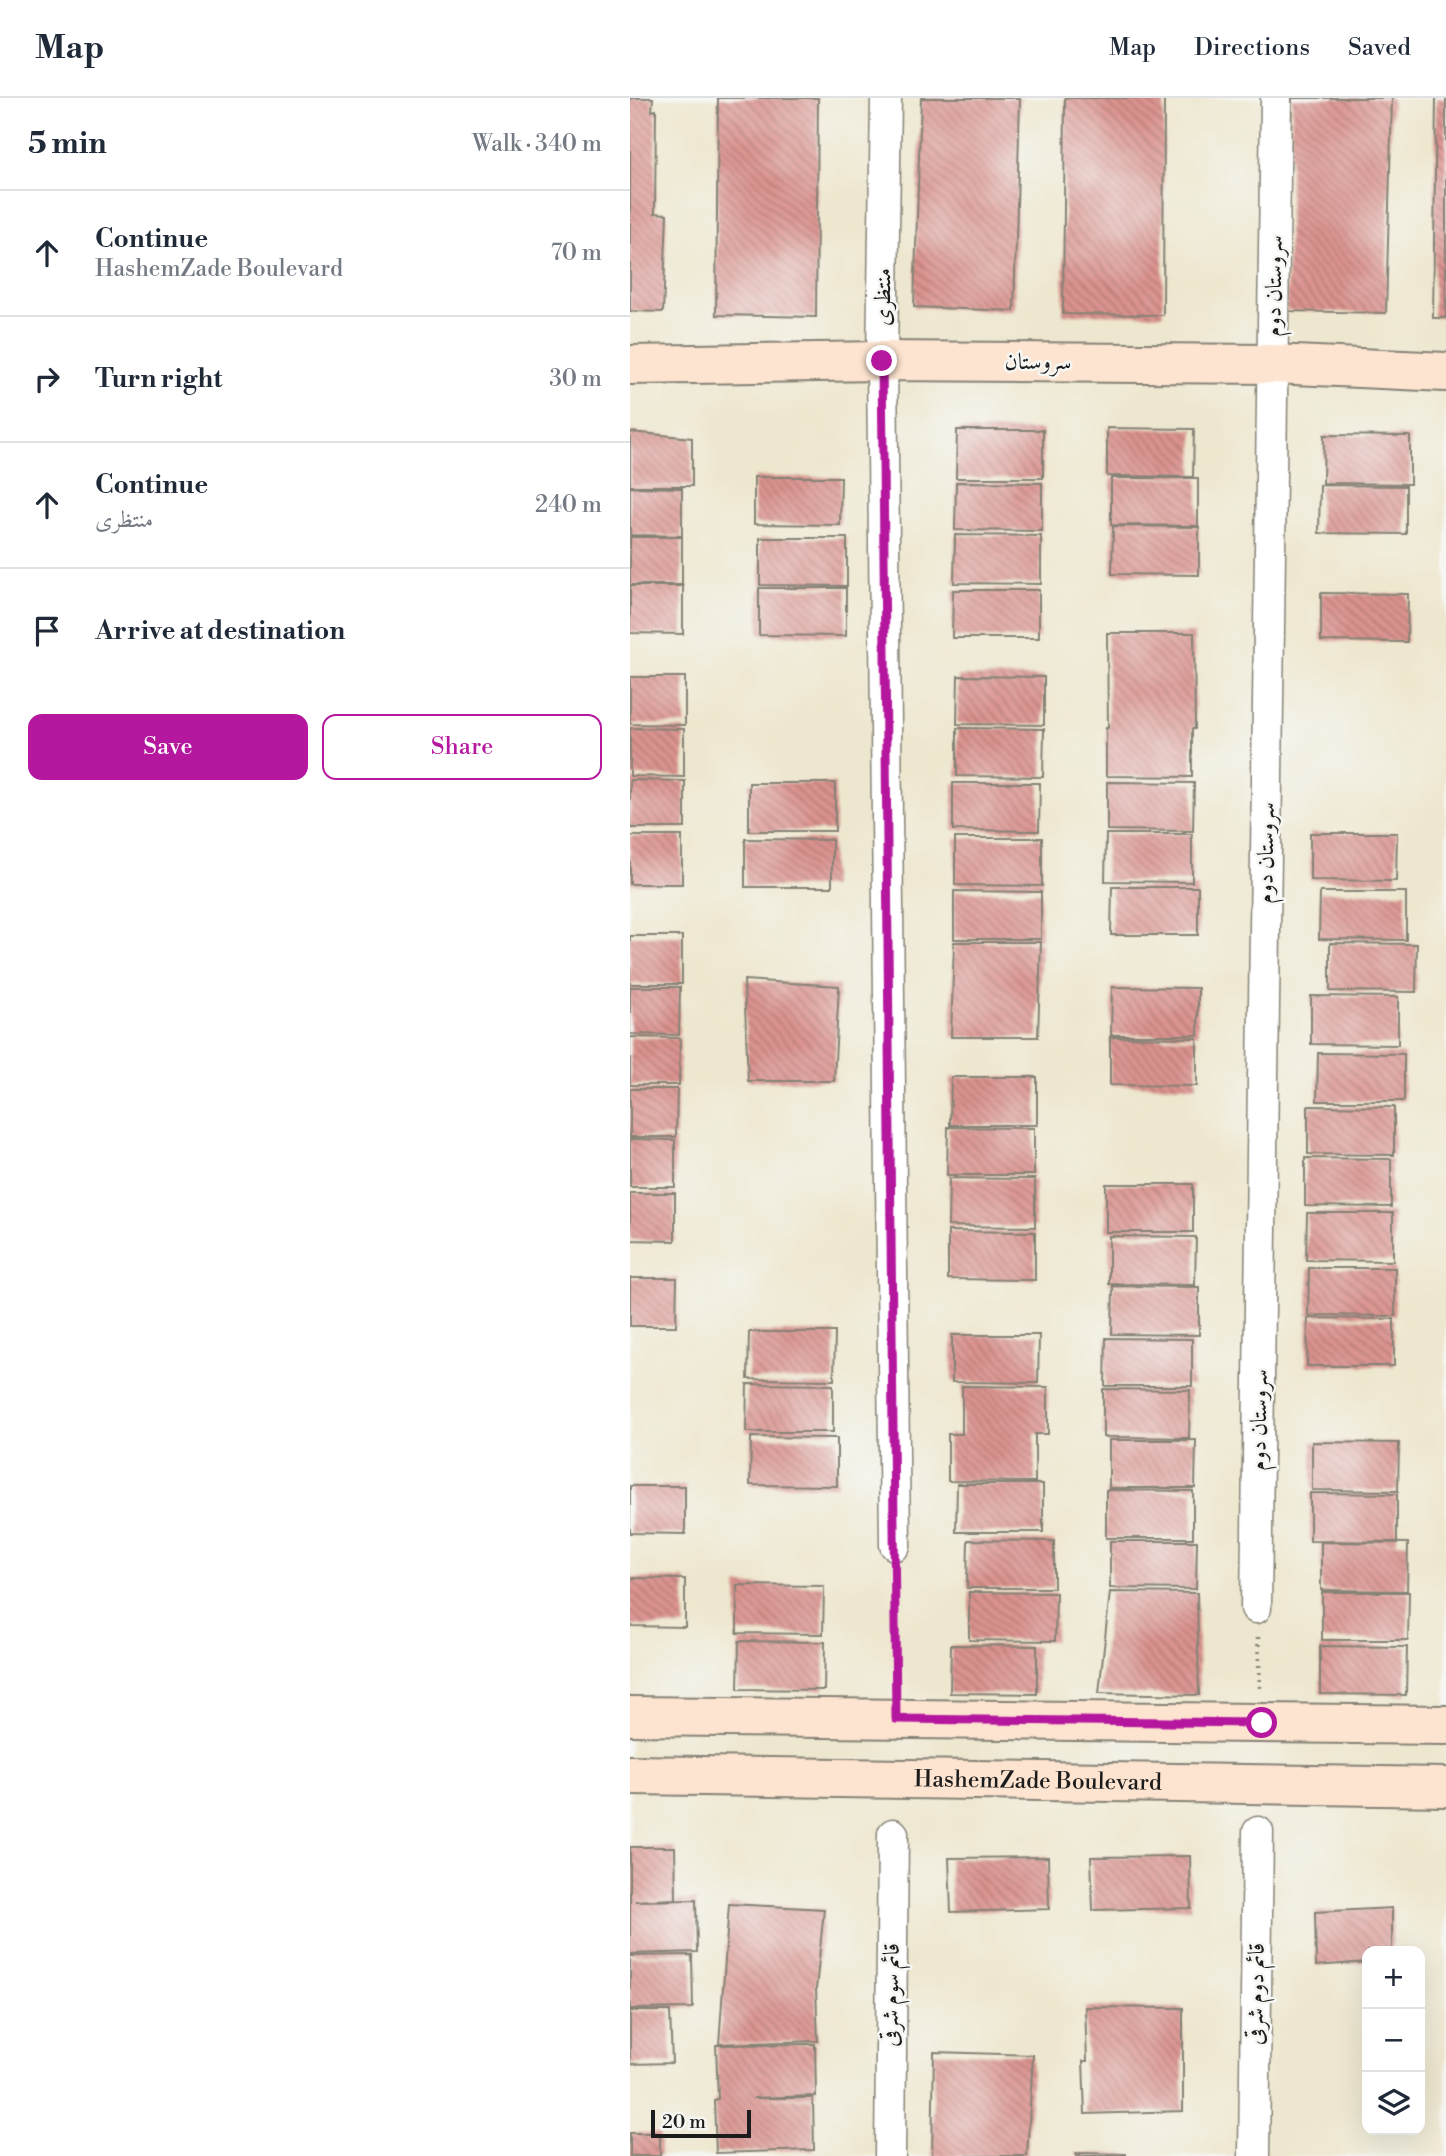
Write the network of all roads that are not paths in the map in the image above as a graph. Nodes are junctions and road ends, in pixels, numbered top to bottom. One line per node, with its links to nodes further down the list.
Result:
1 (886, 98): 3 (street, منتظری)
2 (1276, 98): 4 (street, سروستان دوم)
3 (882, 361): 4 (street, سروستان); 5 (street, سروستان); 7 (street, منتظری)
4 (1272, 364): 6 (street, سروستان); 8 (street, سروستان دوم)
5 (630, 365)
6 (1446, 372)
7 (895, 1545)
8 (1256, 1608)
9 (630, 1716): 10 (street)
10 (1446, 1725)
11 (630, 1775): 12 (street, HashemZade Boulevard)
12 (1446, 1787)
13 (1258, 1832): 16 (street, قائم دوم شرقی)
14 (893, 1834): 15 (street, قائم سوم شرقی)
15 (890, 2156)
16 (1254, 2156)

